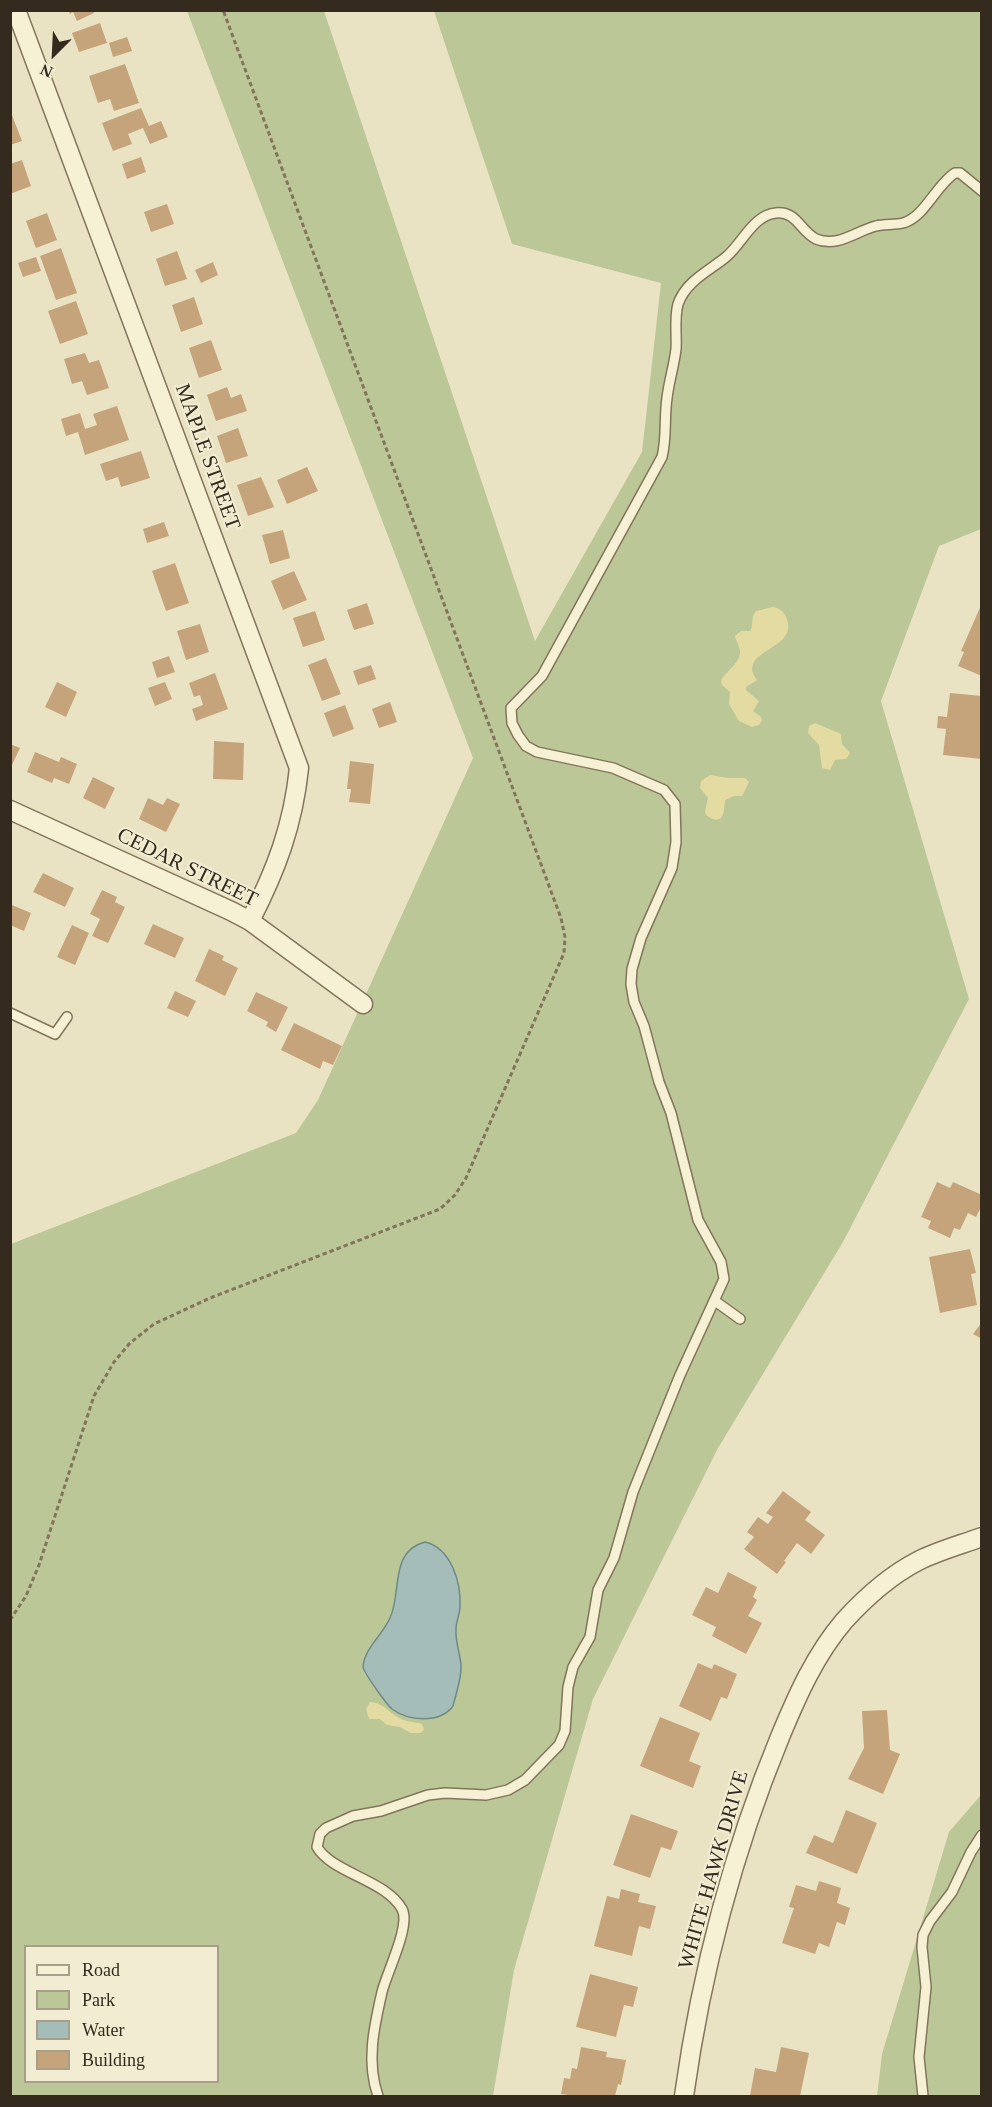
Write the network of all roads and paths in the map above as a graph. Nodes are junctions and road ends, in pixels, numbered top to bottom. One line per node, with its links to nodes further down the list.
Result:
1 (16, 10): 5 (street, MAPLE STREET)
2 (223, 10): 12 (path)
3 (981, 190): 9 (lane)
4 (10, 810): 5 (street, CEDAR STREET)
5 (250, 921): 6 (street, CEDAR STREET)
6 (363, 1004)
7 (10, 1013): 8 (lane)
8 (67, 1017)
9 (715, 1301): 10 (lane); 14 (lane)
10 (740, 1319)
11 (981, 1537): 15 (street, WHITE HAWK DRIVE)
12 (10, 1620)
13 (981, 1835): 16 (lane)
14 (378, 2097)
15 (684, 2097)
16 (923, 2097)

